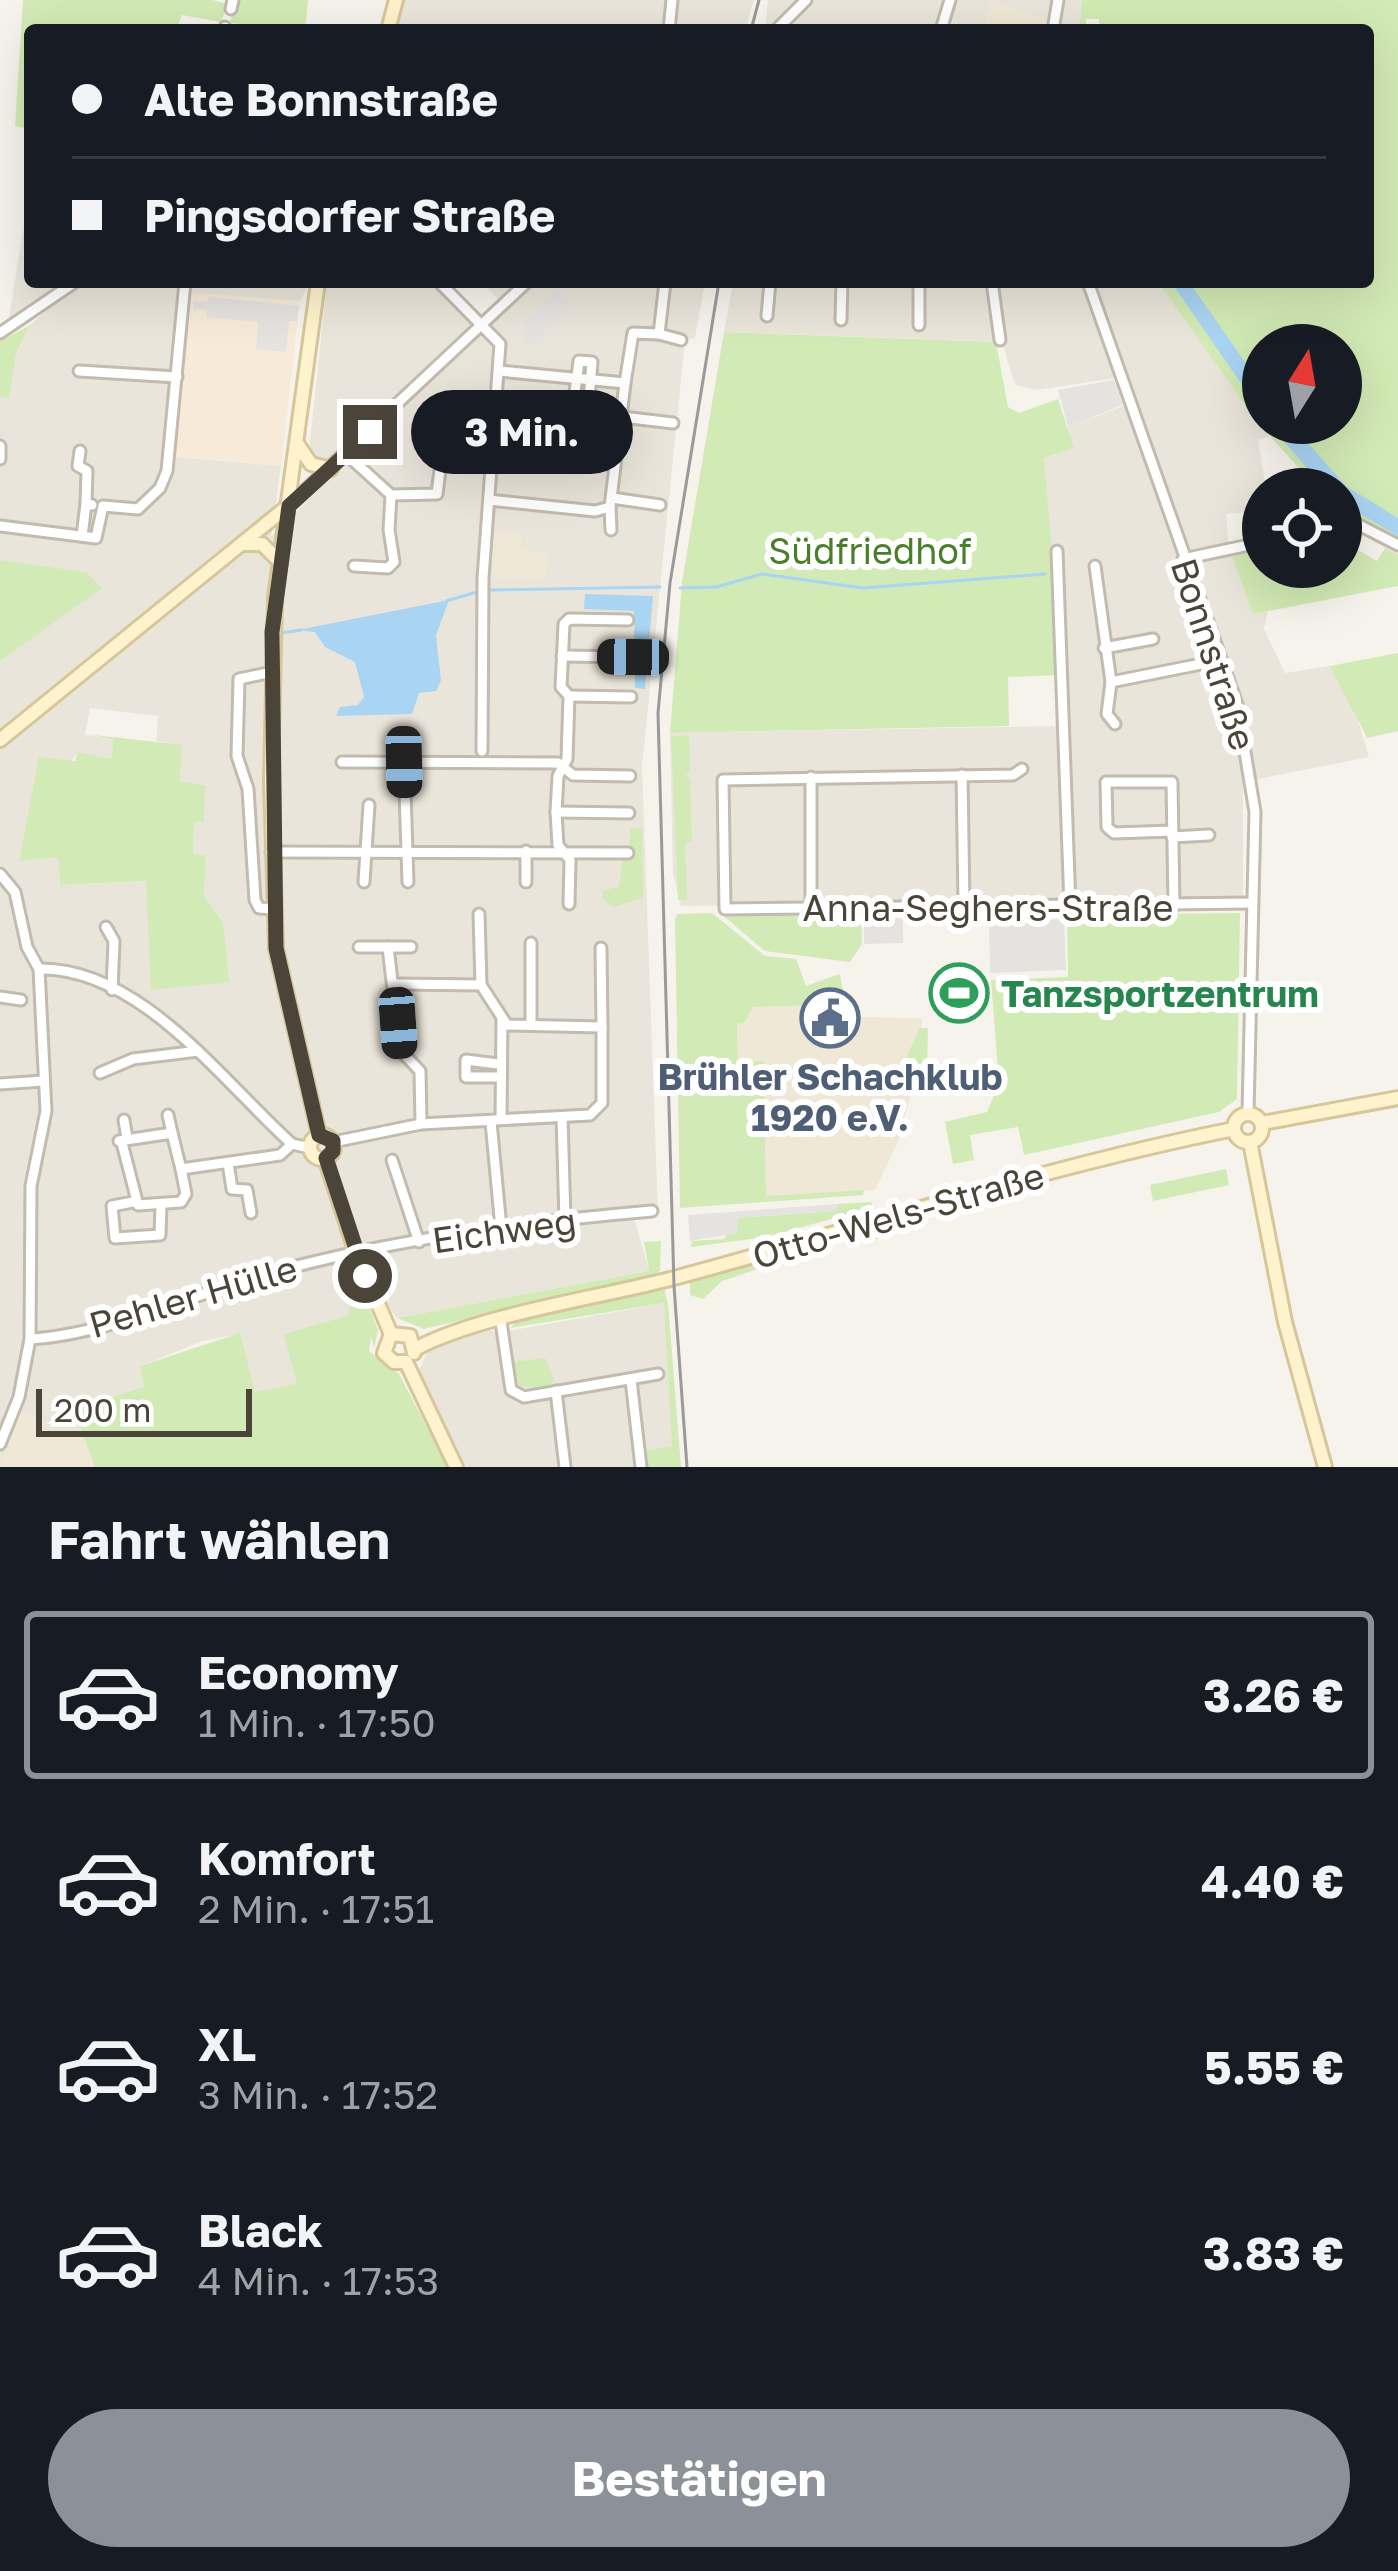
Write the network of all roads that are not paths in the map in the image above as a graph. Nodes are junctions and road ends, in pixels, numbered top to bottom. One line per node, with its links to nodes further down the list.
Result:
1 (806, 0): 2 (street)
2 (782, 24)
3 (66, 288): 18 (street)
4 (184, 288): 24 (street)
5 (317, 288): 33 (main road)
6 (445, 288): 16 (street)
7 (520, 288): 16 (street)
8 (662, 288): 19 (street)
9 (769, 288): 14 (street)
10 (842, 288): 15 (street)
11 (919, 288): 17 (street)
12 (993, 288): 21 (street)
13 (1090, 288): 54 (street, Bonnstraße)
14 (767, 316)
15 (841, 320)
16 (483, 324): 23 (street); 36 (street)
17 (919, 326)
18 (0, 333)
19 (659, 334): 20 (street); 27 (street)
20 (682, 340)
21 (1000, 340)
22 (79, 371): 24 (street)
23 (499, 371): 25 (street); 40 (street)
24 (177, 377): 44 (street)
25 (576, 380): 26 (street); 26 (street); 26 (street)
26 (590, 380): 27 (street)
27 (625, 383): 28 (street)
28 (622, 417): 30 (street); 32 (street)
29 (441, 421): 39 (street)
30 (674, 423)
31 (544, 435): 32 (street)
32 (619, 443): 41 (street)
33 (298, 445): 38 (main road); 45 (main road)
34 (0, 446): 37 (street)
35 (80, 451): 42 (street)
36 (346, 454): 38 (street); 39 (street)
37 (0, 459)
38 (331, 469): 45 (street)
39 (391, 495): 56 (street)
40 (489, 500): 41 (street); 72 (street)
41 (611, 502): 43 (street); 48 (street)
42 (86, 504): 44 (street); 49 (street)
43 (660, 505)
44 (103, 506): 49 (street)
45 (289, 506): 50 (main road); 55 (main road)
46 (0, 526): 49 (street)
47 (1362, 527): 51 (street)
48 (611, 530)
49 (82, 536)
50 (243, 544): 55 (main road); 71 (main road)
51 (1398, 545)
52 (1242, 547): 54 (street)
53 (1057, 551): 98 (street)
54 (1183, 560): 65 (street, Bonnstraße)
55 (280, 561): 66 (main road)
56 (354, 566)
57 (1095, 566): 59 (street)
58 (1114, 604): 59 (street)
59 (1102, 611): 62 (street)
60 (628, 620): 63 (street)
61 (1153, 639): 62 (street)
62 (1104, 648): 67 (street)
63 (562, 656): 64 (street); 68 (street)
64 (633, 657)
65 (1221, 660): 67 (street); 95 (street, Bonnstraße)
66 (272, 673): 88 (main road); 100 (street)
67 (1111, 682): 70 (street)
68 (569, 696): 69 (street); 76 (street)
69 (631, 697)
70 (1115, 724)
71 (0, 740)
72 (482, 751)
73 (342, 762): 74 (street)
74 (404, 762): 76 (street); 86 (street)
75 (1022, 769): 77 (street)
76 (560, 772): 78 (street); 81 (street)
77 (962, 775): 79 (street); 97 (street)
78 (630, 776)
79 (811, 778): 101 (street); 101 (street, Anna-Seghers-Straße)
80 (369, 806): 85 (street)
81 (556, 812): 82 (street); 89 (street)
82 (629, 813)
83 (1172, 834): 83 (street); 84 (street); 99 (street)
84 (1209, 835)
85 (368, 851): 86 (street); 88 (street); 92 (street)
86 (405, 851): 87 (street); 93 (street)
87 (526, 851): 89 (street); 94 (street)
88 (271, 852): 100 (main road)
89 (565, 852): 90 (street); 96 (street)
90 (628, 854)
91 (0, 874): 109 (street)
92 (364, 882)
93 (408, 882)
94 (526, 882)
95 (1252, 903): 99 (street, Anna-Seghers-Straße); 125 (street, Bonnstraße)
96 (569, 904)
97 (964, 905): 98 (street, Anna-Seghers-Straße); 101 (street, Anna-Seghers-Straße)
98 (1070, 906): 99 (street, Anna-Seghers-Straße)
99 (1174, 906)
100 (274, 908): 135 (main road)
101 (811, 908)
102 (479, 914): 111 (street)
103 (106, 927): 112 (street)
104 (531, 943): 116 (street)
105 (411, 946): 107 (street)
106 (359, 947): 107 (street)
107 (388, 947): 110 (street)
108 (601, 948): 117 (street)
109 (39, 969): 112 (street); 122 (street)
110 (395, 984): 111 (street); 131 (street)
111 (481, 985): 115 (street)
112 (112, 990): 118 (street)
113 (0, 997): 114 (street)
114 (21, 1000)
115 (502, 1018): 116 (street); 119 (street)
116 (531, 1024): 117 (street)
117 (602, 1027): 127 (street)
118 (198, 1052): 120 (street); 140 (street)
119 (498, 1064): 121 (street); 121 (street)
120 (100, 1073)
121 (499, 1077): 129 (street)
122 (44, 1081): 123 (street); 157 (street)
123 (0, 1084)
124 (1398, 1098): 130 (main road)
125 (1248, 1113): 130 (main road); 133 (main road)
126 (168, 1115): 134 (street)
127 (562, 1117): 129 (street); 150 (street)
128 (124, 1120): 136 (street)
129 (496, 1120): 131 (street); 151 (street)
130 (1262, 1123): 139 (main road)
131 (421, 1124): 132 (street)
132 (382, 1129): 137 (street); 138 (street)
133 (1234, 1129): 139 (main road); 154 (main road, Otto-Wels-Straße)
134 (172, 1132): 136 (street); 145 (street)
135 (319, 1135): 137 (main road); 141 (main road)
136 (123, 1140): 146 (street)
137 (333, 1142): 142 (main road)
138 (387, 1142)
139 (1250, 1142): 167 (main road)
140 (292, 1144): 141 (street); 144 (street)
141 (310, 1148): 142 (main road)
142 (326, 1158): 153 (main road)
143 (392, 1160): 152 (street)
144 (228, 1163): 145 (street); 149 (street)
145 (182, 1168): 147 (street)
146 (133, 1202): 147 (street); 147 (street)
147 (160, 1206)
148 (652, 1211): 150 (street, Eichweg)
149 (251, 1213)
150 (565, 1220): 151 (street, Eichweg)
151 (501, 1228): 152 (street, Eichweg)
152 (419, 1242): 153 (street, Eichweg)
153 (356, 1252): 156 (main road); 157 (street, Pehler Hülle)
154 (563, 1305): 155 (main road, Otto-Wels-Straße); 158 (main road, Otto-Wels-Straße)
155 (501, 1322): 158 (main road, Otto-Wels-Straße); 162 (street)
156 (391, 1334): 158 (main road); 159 (main road)
157 (30, 1339): 163 (street)
158 (414, 1344): 159 (main road)
159 (406, 1362): 164 (main road)
160 (658, 1374): 161 (street)
161 (631, 1380): 162 (street); 166 (street)
162 (556, 1391): 165 (street)
163 (0, 1444)
164 (456, 1467)
165 (565, 1467)
166 (641, 1467)
167 (1325, 1467)

